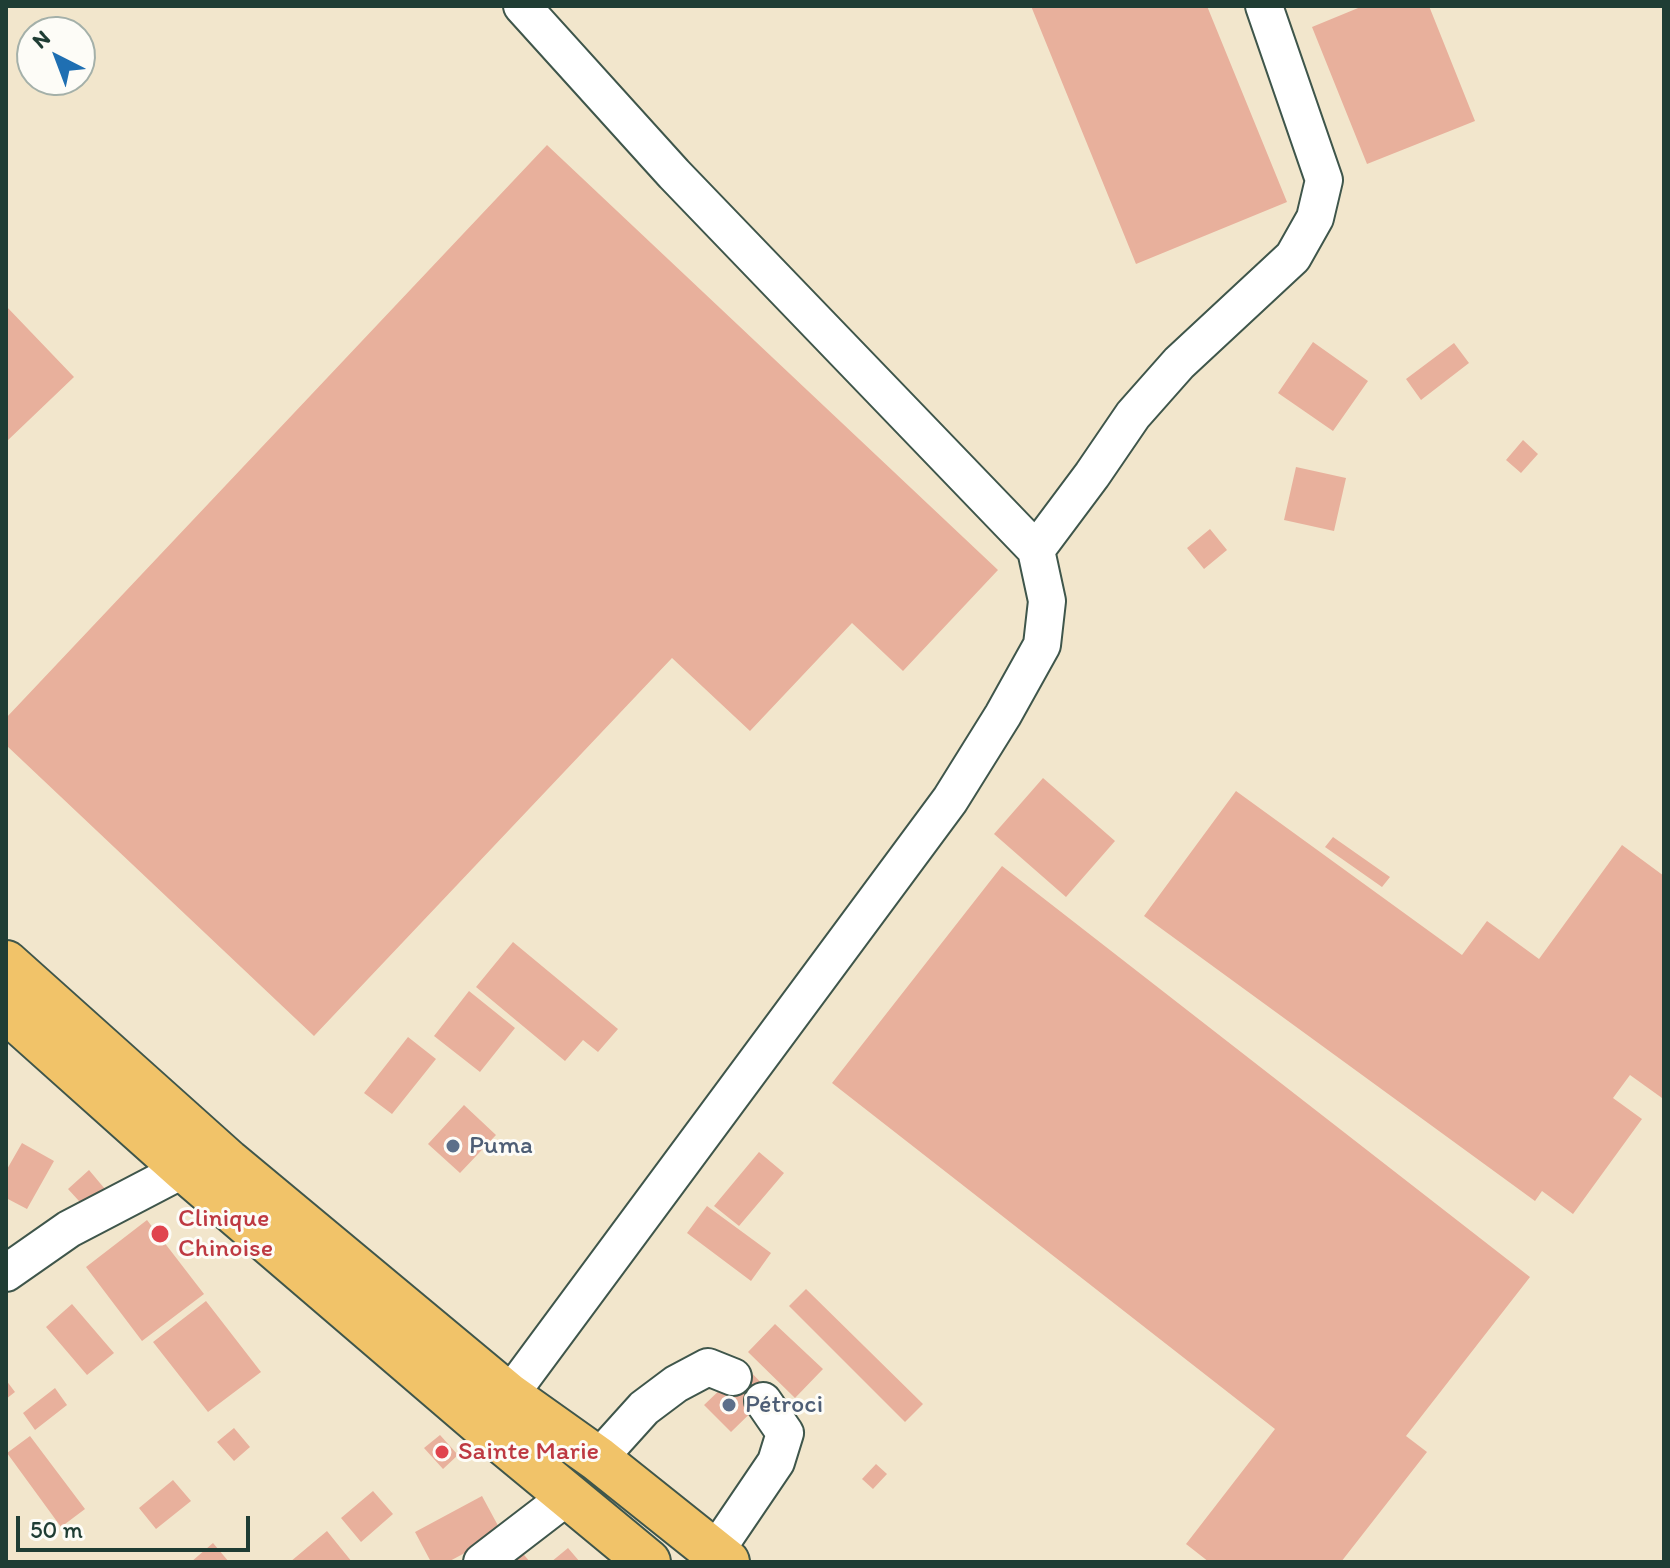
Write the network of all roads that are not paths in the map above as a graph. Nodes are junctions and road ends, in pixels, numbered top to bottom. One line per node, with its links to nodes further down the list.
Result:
1 (522, 6): 3 (street)
2 (1264, 6): 3 (street)
3 (1036, 550): 10 (street)
4 (6, 963): 10 (main road)
5 (6, 1010): 6 (main road)
6 (184, 1169): 7 (street); 10 (main road)
7 (6, 1273)
8 (733, 1377): 11 (street)
9 (763, 1401): 13 (street)
10 (497, 1412): 11 (main road); 12 (main road)
11 (598, 1459): 13 (main road)
12 (568, 1496): 14 (street); 15 (main road)
13 (721, 1557)
14 (482, 1562)
15 (648, 1562)

